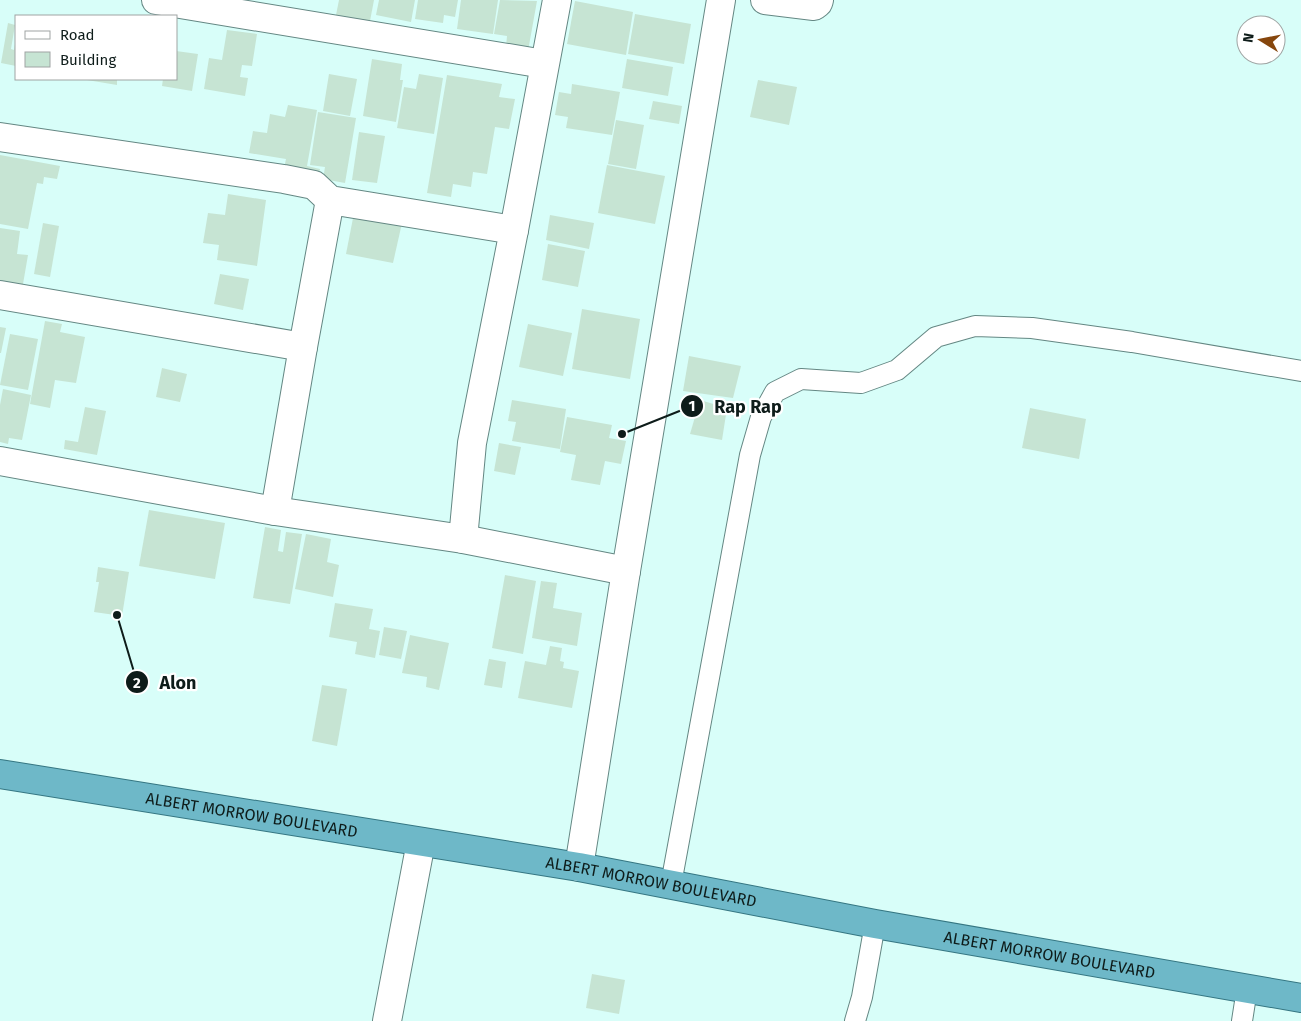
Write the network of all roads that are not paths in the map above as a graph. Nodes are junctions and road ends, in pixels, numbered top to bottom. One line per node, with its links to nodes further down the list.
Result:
1 (156, 0): 6 (street)
2 (557, 0): 6 (street)
3 (721, 0): 16 (street)
4 (765, 0): 5 (street)
5 (819, 0)
6 (544, 64): 9 (street)
7 (0, 137): 8 (street)
8 (330, 200): 9 (street); 11 (street)
9 (514, 230): 15 (street)
10 (0, 295): 11 (street)
11 (303, 347): 14 (street)
12 (1301, 371): 20 (lane)
13 (0, 461): 14 (street)
14 (275, 511): 15 (street)
15 (463, 539): 16 (street)
16 (626, 571): 19 (street)
17 (0, 774): 18 (highway, ALBERT MORROW BOULEVARD)
18 (421, 842): 19 (highway, ALBERT MORROW BOULEVARD); 24 (street)
19 (578, 867): 20 (highway, ALBERT MORROW BOULEVARD)
20 (671, 884): 21 (highway, ALBERT MORROW BOULEVARD)
21 (875, 924): 22 (highway, ALBERT MORROW BOULEVARD); 25 (lane)
22 (1247, 988): 23 (highway, ALBERT MORROW BOULEVARD); 26 (lane)
23 (1301, 998)
24 (387, 1021)
25 (855, 1021)
26 (1242, 1021)

